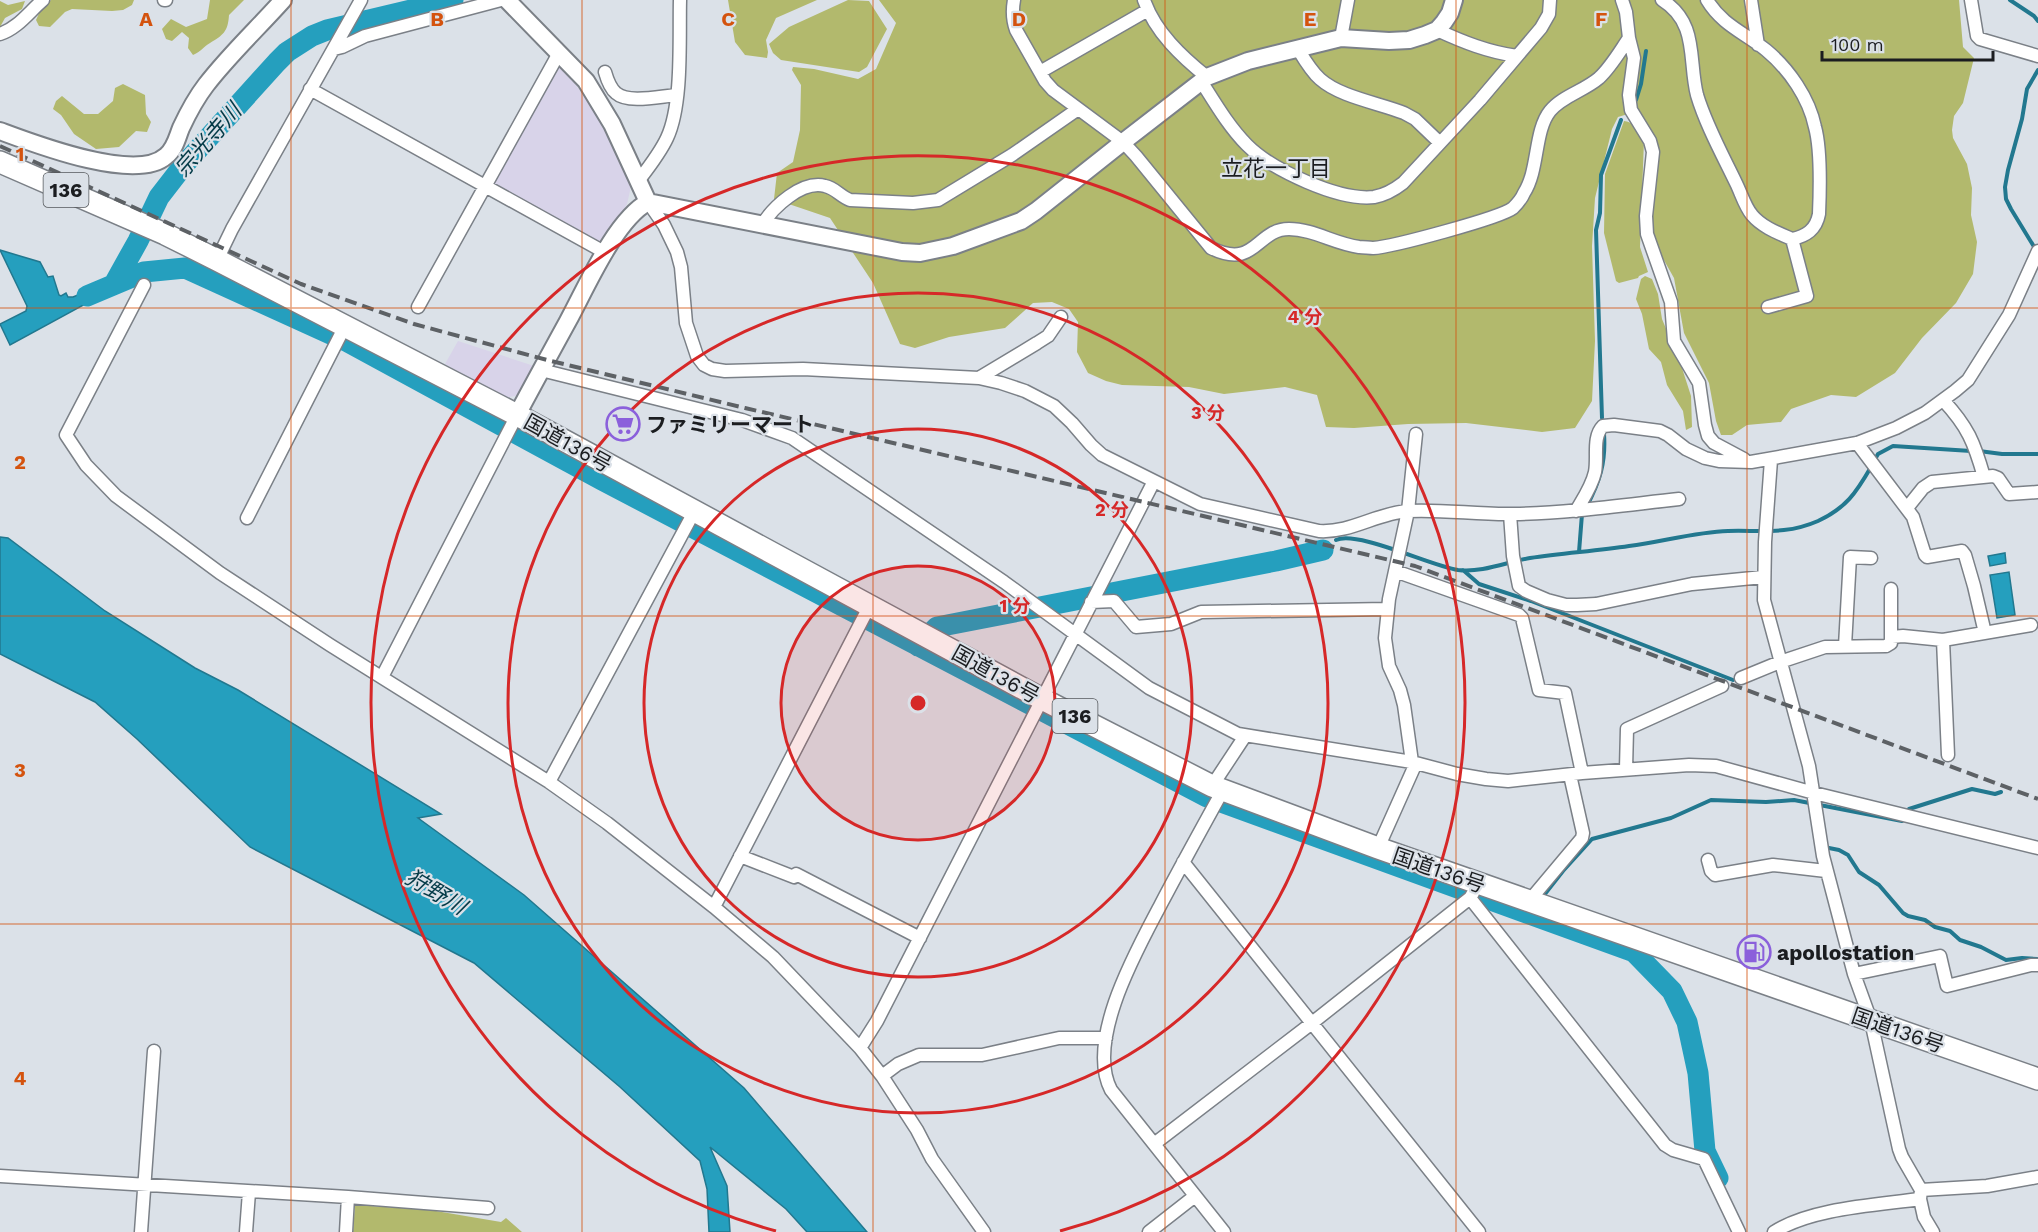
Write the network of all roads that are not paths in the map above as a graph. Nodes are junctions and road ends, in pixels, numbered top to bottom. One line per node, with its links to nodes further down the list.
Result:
1 (43, 0): 18 (street)
2 (283, 0): 33 (street)
3 (501, 0): 22 (street)
4 (507, 0): 24 (street)
5 (680, 0): 31 (street)
6 (1014, 0): 28 (street)
7 (1348, 0): 19 (street)
8 (1454, 0): 17 (street)
9 (1550, 0): 25 (street)
10 (1622, 0): 20 (street)
11 (1662, 0): 41 (street)
12 (1707, 0): 21 (street)
13 (1751, 0): 21 (street)
14 (1971, 0): 26 (street)
15 (1146, 5): 28 (street); 29 (street)
16 (358, 6): 22 (street)
17 (1437, 30): 19 (street); 25 (street)
18 (0, 34)
19 (1341, 38): 23 (street)
20 (1629, 38): 34 (street); 57 (street)
21 (1758, 45): 41 (street)
22 (335, 46): 30 (street)
23 (1298, 49): 29 (street); 35 (street)
24 (559, 53): 37 (street); 38 (street)
25 (1517, 56): 35 (street)
26 (2038, 56)
27 (605, 72): 31 (street)
28 (1040, 72): 32 (street)
29 (1204, 79): 34 (street); 35 (street)
30 (310, 89): 38 (street); 44 (street)
31 (677, 95): 37 (street)
32 (1078, 110): 34 (street); 40 (street)
33 (0, 130)
34 (1123, 142): 40 (street)
35 (1440, 143)
36 (0, 162): 44 (highway, 国道136号 / 136)
37 (639, 180): 39 (street)
38 (485, 186): 43 (street); 46 (street)
39 (648, 202): 40 (street); 43 (street); 51 (street)
40 (762, 225)
41 (1791, 238): 47 (street)
42 (2038, 251): 52 (street)
43 (606, 253): 50 (street)
44 (217, 260): 49 (highway, 国道136号 / 136)
45 (144, 285): 82 (street)
46 (418, 307)
47 (1768, 307)
48 (1061, 317): 51 (street)
49 (345, 326): 53 (highway, 国道136号 / 136); 67 (street)
50 (541, 370): 53 (street); 77 (street)
51 (978, 378): 59 (street)
52 (1943, 400): 55 (street); 58 (street)
53 (512, 425): 65 (highway, 国道136号 / 136); 82 (street)
54 (1416, 434): 63 (street)
55 (1857, 443): 56 (street); 62 (street)
56 (1771, 460): 57 (street); 70 (street)
57 (1751, 462): 64 (street)
58 (1984, 477): 60 (street); 62 (street)
59 (1154, 480): 63 (street); 72 (street)
60 (2038, 492)
61 (1678, 499): 64 (street)
62 (1907, 508): 76 (street)
63 (1408, 511): 66 (street); 69 (street)
64 (1576, 511): 66 (street)
65 (694, 512): 73 (highway, 国道136号 / 136); 91 (street)
66 (1510, 514): 70 (street)
67 (247, 518)
68 (1871, 558): 80 (street)
69 (1395, 571): 74 (street); 90 (street)
70 (1763, 577): 81 (street)
71 (1892, 589): 78 (street)
72 (1091, 602): 74 (street); 77 (street)
73 (870, 605): 85 (highway, 国道136号 / 136); 96 (street)
74 (1387, 609): 88 (street)
75 (2031, 625): 76 (street)
76 (1985, 633): 79 (street)
77 (1075, 635): 85 (street); 86 (street)
78 (1892, 637): 79 (street); 80 (street)
79 (1943, 640): 87 (street)
80 (1845, 646): 81 (street)
81 (1780, 662): 83 (street); 93 (street)
82 (382, 677): 91 (street)
83 (1741, 678)
84 (1722, 686): 89 (street)
85 (1042, 699): 92 (highway, 国道136号 / 136); 103 (street)
86 (1245, 736): 88 (street); 92 (street)
87 (1948, 755)
88 (1414, 762): 90 (street); 94 (street)
89 (1626, 770): 90 (street); 93 (street)
90 (1576, 774): 101 (street)
91 (549, 782): 102 (street)
92 (1218, 788): 94 (highway, 国道136号 / 136); 98 (street)
93 (1814, 793): 95 (street); 99 (street)
94 (1378, 848): 100 (highway, 国道136号 / 136)
95 (2038, 848)
96 (740, 856): 102 (street); 103 (street)
97 (1708, 860): 99 (street)
98 (1183, 862): 107 (street); 108 (street)
99 (1826, 871): 105 (street)
100 (1474, 891): 101 (highway, 国道136号 / 136); 107 (street); 129 (street)
101 (1531, 902): 106 (highway, 国道136号 / 136)
102 (714, 907): 109 (street)
103 (920, 938): 109 (street)
104 (2038, 965): 105 (street)
105 (1854, 974): 106 (street)
106 (1871, 1021): 112 (highway, 国道136号 / 136); 118 (street)
107 (1312, 1023): 113 (street); 128 (street)
108 (1106, 1038): 111 (street); 113 (street)
109 (860, 1048): 111 (street)
110 (154, 1051): 116 (street)
111 (882, 1076): 125 (street)
112 (2038, 1079)
113 (1154, 1144): 119 (street)
114 (0, 1176): 116 (street)
115 (2038, 1177): 118 (street)
116 (144, 1185): 117 (street); 122 (street)
117 (249, 1192): 120 (street); 123 (street)
118 (1921, 1194): 130 (street); 131 (street)
119 (1195, 1196): 126 (street); 127 (street)
120 (348, 1197): 121 (street); 124 (street)
121 (488, 1208)
122 (141, 1232)
123 (246, 1232)
124 (346, 1232)
125 (984, 1232)
126 (1149, 1232)
127 (1224, 1232)
128 (1479, 1232)
129 (1739, 1232)
130 (1774, 1232)
131 (1933, 1232)

